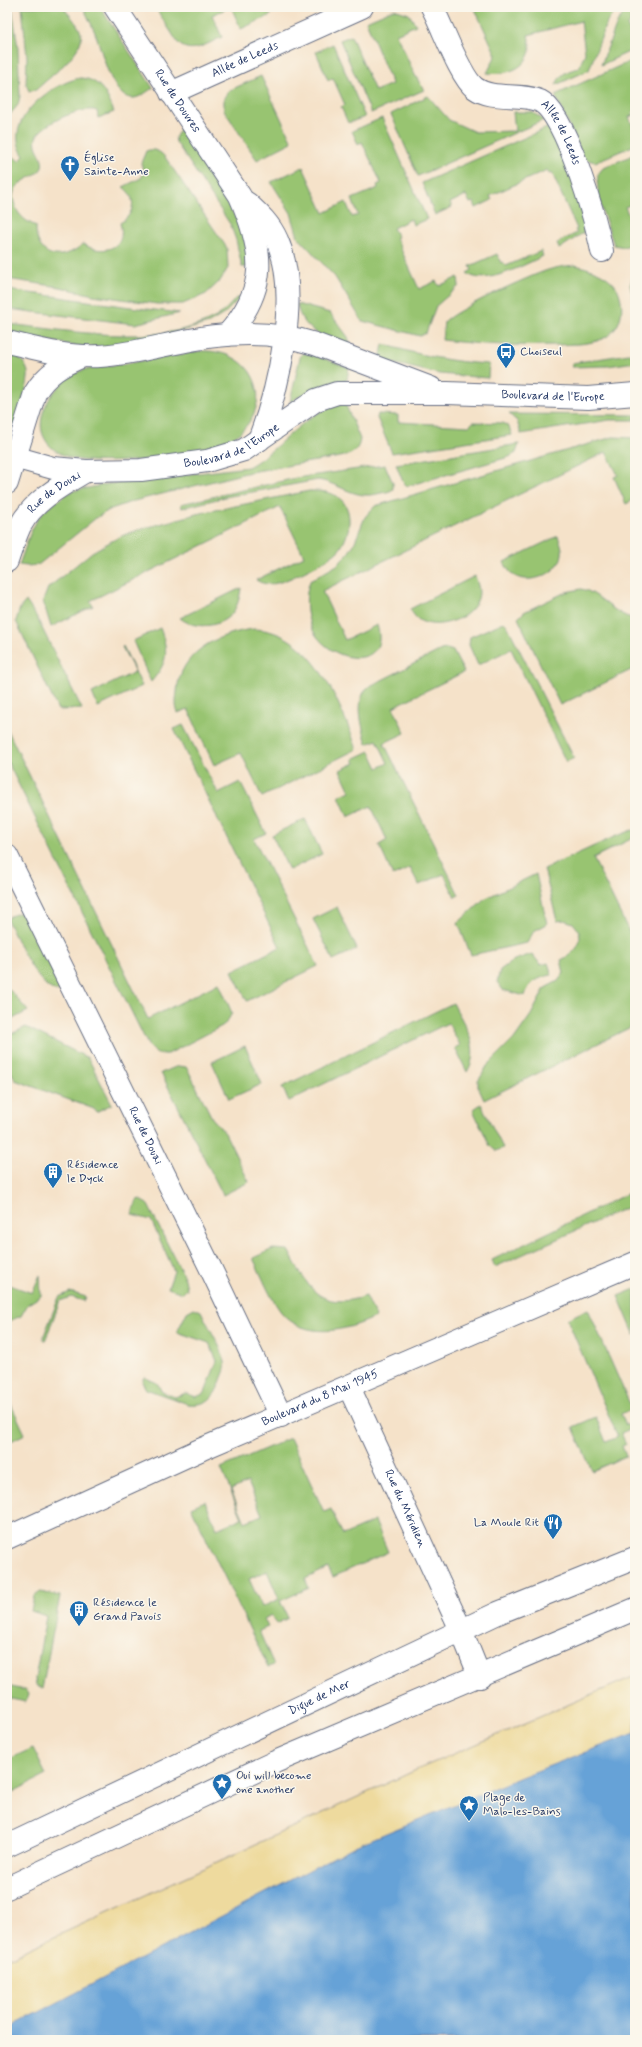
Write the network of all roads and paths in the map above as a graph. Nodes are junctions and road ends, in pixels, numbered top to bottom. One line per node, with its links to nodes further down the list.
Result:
1 (115, 7): 4 (street, Rue de Douvres)
2 (362, 7): 4 (street, Allée de Leeds)
3 (432, 7): 6 (street, Allée de Leeds)
4 (171, 93): 5 (street, Rue de Douvres)
5 (240, 196): 7 (street, Rue de Douvres); 8 (street, Rue de Douvres)
6 (602, 251)
7 (227, 335): 8 (street, Boulevard de l'Europe); 10 (street, Boulevard de l'Europe)
8 (285, 337): 11 (street, Boulevard de l'Europe); 13 (street, Rue de Douvres)
9 (7, 342): 10 (street, Boulevard de l'Europe)
10 (83, 356): 14 (street)
11 (447, 393): 12 (street, Boulevard de l'Europe); 13 (street, Boulevard de l'Europe)
12 (635, 394)
13 (260, 440): 15 (street, Boulevard de l'Europe)
14 (11, 457): 15 (street, Boulevard de l'Europe); 16 (street)
15 (86, 471): 17 (street, Rue de Douai)
16 (7, 484)
17 (7, 561)
18 (7, 856): 21 (street, Rue de Douai)
19 (635, 1263): 20 (street, Boulevard du 8 Mai 1945)
20 (349, 1387): 21 (street, Boulevard du 8 Mai 1945); 25 (street, Rue du Méridien)
21 (282, 1416): 22 (street, Boulevard du 8 Mai 1945)
22 (7, 1538)
23 (635, 1558): 25 (street, Digue de Mer)
24 (635, 1609): 26 (street)
25 (461, 1630): 26 (street, Rue du Méridien); 27 (street, Digue de Mer)
26 (480, 1677): 28 (street)
27 (7, 1846)
28 (7, 1888)

